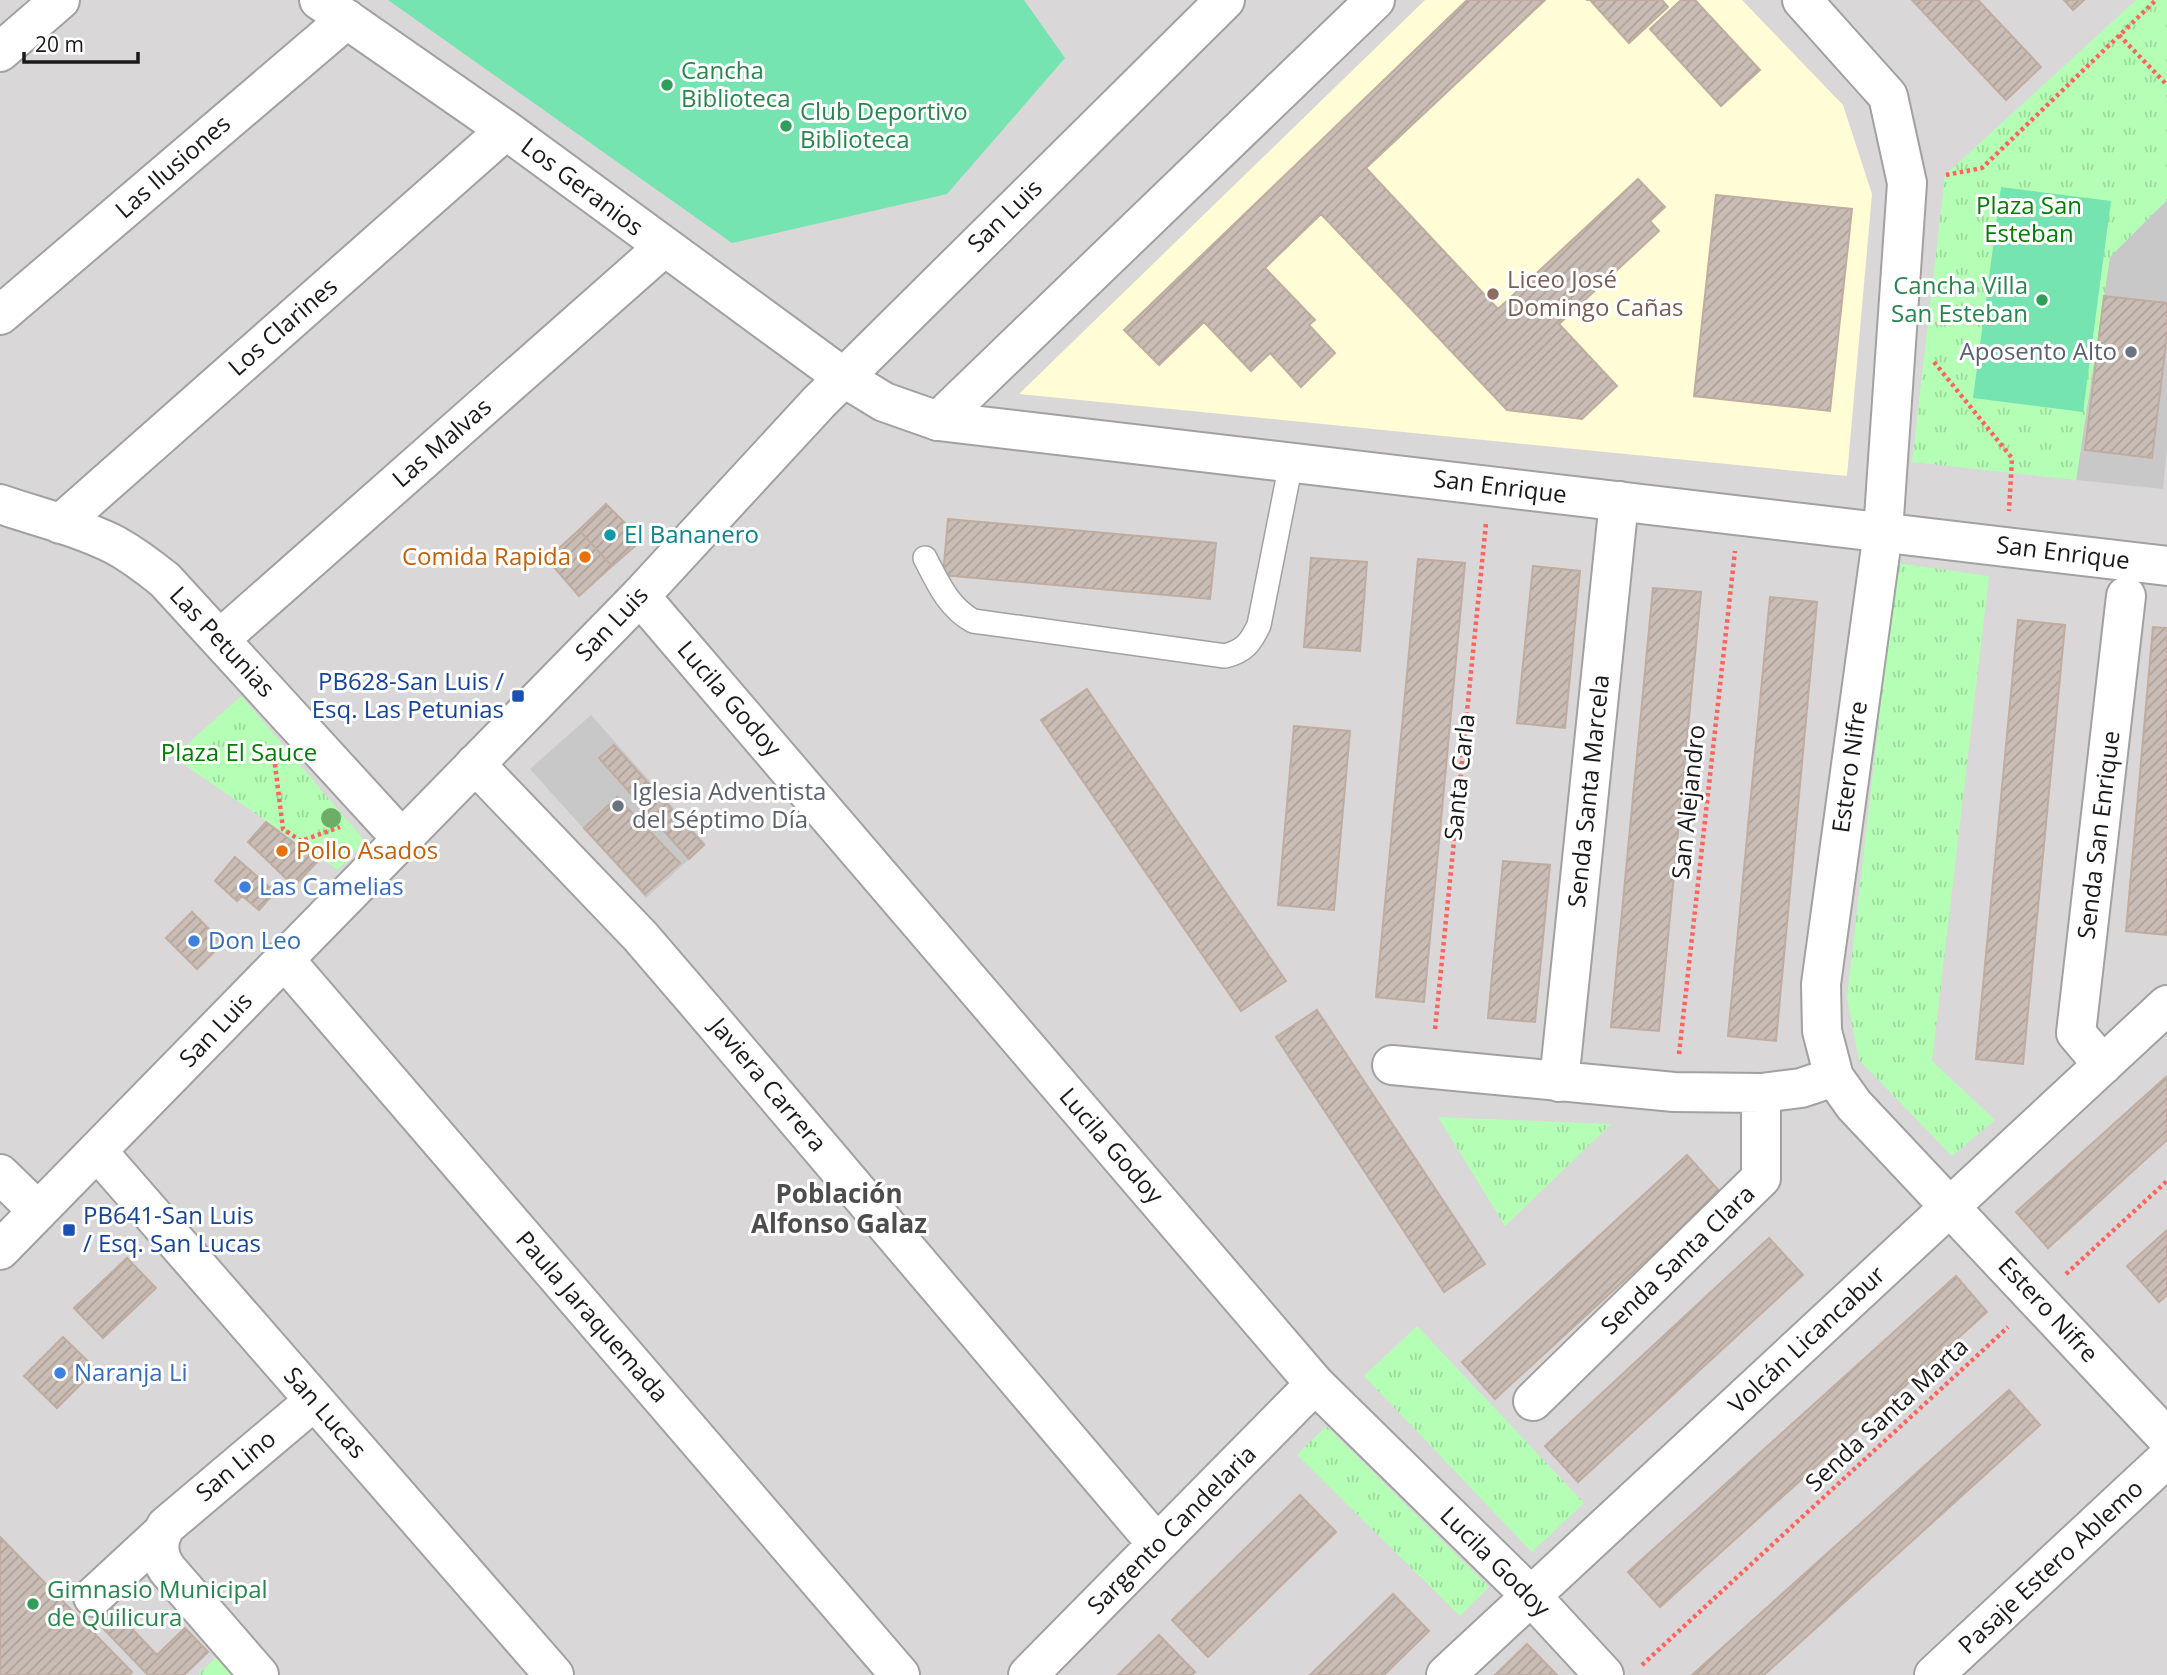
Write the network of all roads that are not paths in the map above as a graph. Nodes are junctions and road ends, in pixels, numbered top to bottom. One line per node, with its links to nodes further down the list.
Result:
1 (60, 0): 6 (street)
2 (1226, 0): 10 (street, San Luis)
3 (1375, 0): 11 (street)
4 (1802, 0): 16 (street, Estero Nifre)
5 (333, 10): 7 (street, Los Geranios); 9 (street, Las Ilusiones)
6 (0, 52)
7 (506, 130): 8 (street, Los Geranios); 15 (street, Los Clarines)
8 (664, 247): 10 (street, Los Geranios); 21 (street, Las Malvas)
9 (0, 315)
10 (843, 377): 11 (street, San Enrique); 19 (street, San Luis)
11 (938, 421): 12 (street, San Enrique)
12 (1291, 463): 13 (street, San Enrique); 17 (lane)
13 (1619, 501): 16 (street, San Enrique); 29 (street, Senda Santa Marcela)
14 (0, 504): 15 (street, Las Petunias)
15 (60, 524): 21 (street, Las Petunias)
16 (1883, 532): 18 (street, San Enrique); 28 (street, Estero Nifre)
17 (925, 558)
18 (2167, 566)
19 (640, 596): 22 (street, San Luis); 36 (street, Lucila Godoy)
20 (2126, 596): 27 (street, Senda San Enrique)
21 (220, 639): 23 (street, Las Petunias)
22 (475, 764): 23 (street, San Luis); 42 (street, Javiera Carrera)
23 (402, 839): 24 (street, San Luis)
24 (284, 959): 31 (street, San Luis); 47 (street, Paula Jaraquemada)
25 (2167, 1004): 27 (street, Volcán Licancabur)
26 (1392, 1065): 29 (street)
27 (2103, 1065): 33 (street, Volcán Licancabur)
28 (1834, 1077): 30 (street); 33 (street, Estero Nifre)
29 (1559, 1082): 30 (street)
30 (1761, 1093): 38 (street, Senda Santa Clara)
31 (97, 1151): 34 (street, San Luis); 37 (street, San Lucas)
32 (0, 1174): 34 (street)
33 (1951, 1206): 39 (street, Estero Nifre); 43 (street, Volcán Licancabur)
34 (38, 1211): 35 (street, San Luis)
35 (0, 1250)
36 (1315, 1384): 42 (street, Sargento Candelaria); 43 (street, Lucila Godoy)
37 (314, 1401): 41 (street, San Lino); 46 (street, San Lucas)
38 (1533, 1401)
39 (2167, 1438)
40 (2167, 1458): 51 (street, Pasaje Estero Ablemo)
41 (160, 1539): 44 (street, San Lino); 45 (street)
42 (1157, 1544): 48 (street, Sargento Candelaria)
43 (1531, 1596): 49 (street, Volcán Licancabur); 50 (street, Lucila Godoy)
44 (93, 1597)
45 (259, 1675)
46 (554, 1675)
47 (900, 1675)
48 (1028, 1675)
49 (1446, 1675)
50 (1604, 1675)
51 (1934, 1675)

